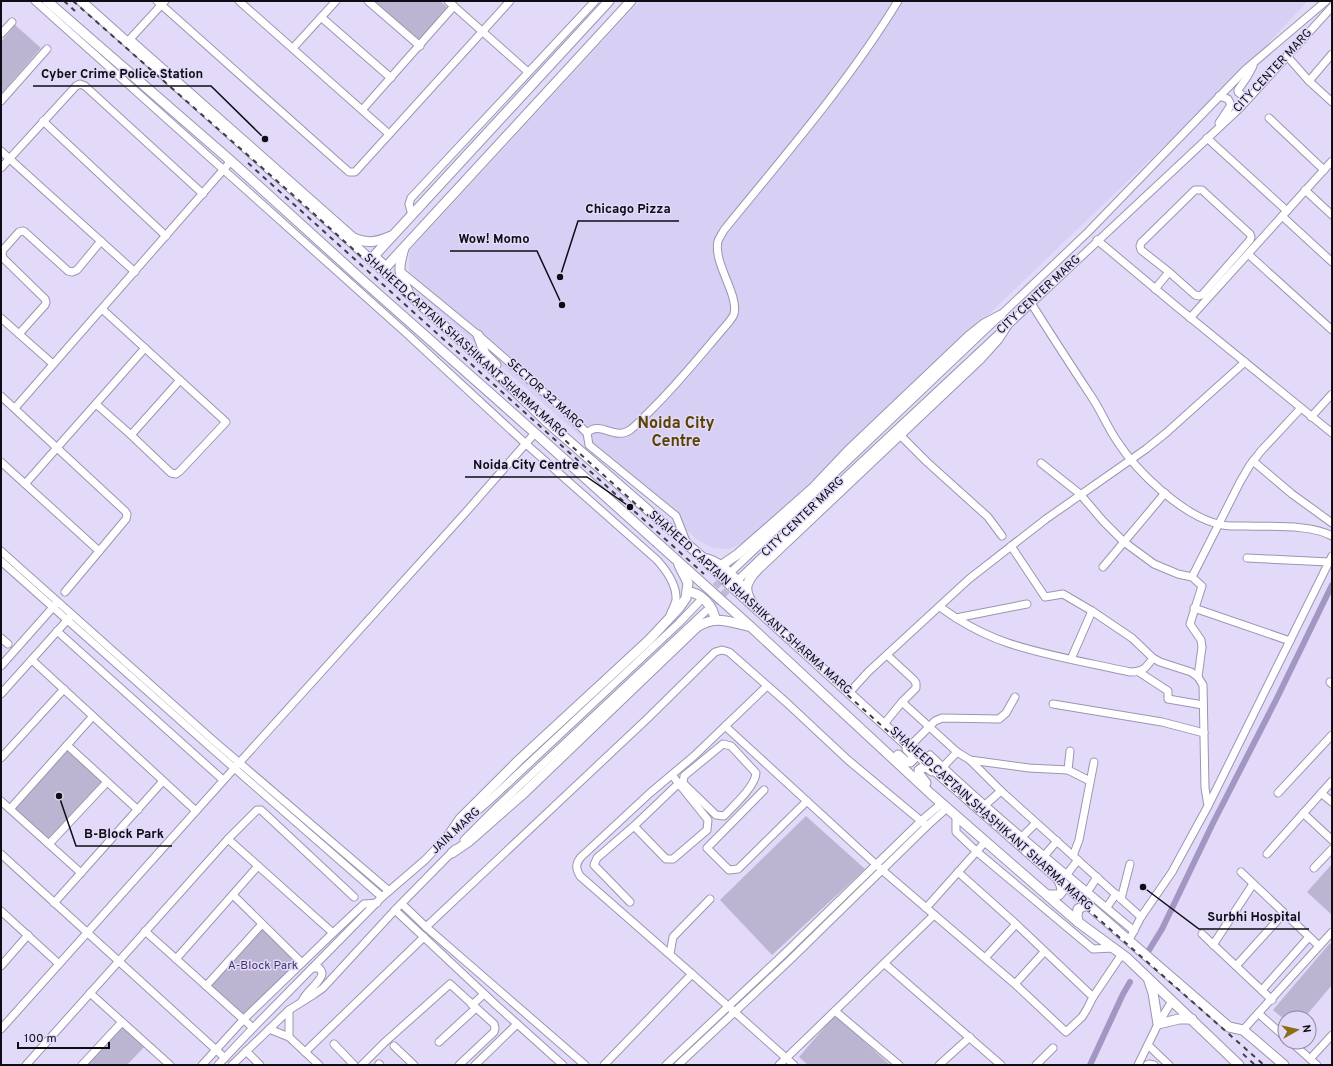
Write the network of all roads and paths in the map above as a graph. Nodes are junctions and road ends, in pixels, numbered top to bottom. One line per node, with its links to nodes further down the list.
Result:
1 (35, 1): 44 (street)
2 (47, 1): 41 (main road, SHAHEED CAPTAIN SHASHIKANT SHARMA MARG)
3 (80, 1): 51 (main road, SHAHEED CAPTAIN SHASHIKANT SHARMA MARG)
4 (239, 1): 21 (street)
5 (336, 1): 16 (street)
6 (368, 1): 20 (street)
7 (510, 1): 18 (street)
8 (595, 1): 26 (street)
9 (609, 1): 49 (main road)
10 (631, 1): 57 (main road)
11 (898, 1): 86 (street)
12 (1326, 1): 25 (street, CITY CENTER MARG)
13 (161, 2): 37 (street); 54 (street)
14 (451, 4): 18 (street); 20 (street)
15 (1332, 8): 24 (street, CITY CENTER MARG)
16 (321, 17): 21 (street); 27 (street)
17 (12, 22): 19 (street)
18 (482, 31): 26 (street); 37 (street)
19 (1, 34)
20 (420, 46): 27 (street)
21 (293, 48): 33 (street)
22 (47, 49): 31 (street)
23 (1332, 54): 28 (street)
24 (1287, 56): 28 (street); 29 (street, CITY CENTER MARG)
25 (1254, 64): 29 (street); 30 (street, CITY CENTER MARG)
26 (528, 72): 49 (street)
27 (391, 78): 33 (street)
28 (1309, 81): 32 (street)
29 (1252, 95): 36 (street, CITY CENTER MARG)
30 (1219, 96): 36 (street); 67 (street, CITY CENTER MARG)
31 (1, 101)
32 (1332, 102)
33 (362, 110): 37 (street)
34 (1268, 118): 45 (street)
35 (43, 122): 40 (street); 47 (street); 53 (street)
36 (1215, 130): 38 (street, CITY CENTER MARG)
37 (389, 134)
38 (1207, 138): 48 (street); 55 (street, CITY CENTER MARG)
39 (1, 151): 40 (street)
40 (9, 158): 43 (street); 56 (street)
41 (231, 161): 44 (street); 85 (main road, SHAHEED CAPTAIN SHASHIKANT SHARMA MARG)
42 (1332, 161): 45 (street)
43 (1, 168)
44 (223, 170): 47 (street); 90 (street)
45 (1324, 170): 46 (street)
46 (1305, 190): 48 (street); 50 (street)
47 (203, 194): 53 (street)
48 (1284, 214): 58 (street); 59 (street)
49 (412, 215): 52 (main road)
50 (1332, 215)
51 (341, 233): 54 (main road); 64 (main road, SHAHEED CAPTAIN SHASHIKANT SHARMA MARG)
52 (394, 235): 54 (main road); 57 (main road)
53 (166, 236): 61 (street)
54 (358, 240)
55 (1097, 240): 63 (street); 65 (street, CITY CENTER MARG)
56 (100, 241): 61 (street); 72 (street)
57 (405, 245): 60 (main road)
58 (1248, 254): 69 (street); 71 (street)
59 (1332, 262)
60 (400, 271): 64 (main road); 73 (street, SECTOR 32 MARG)
61 (135, 272): 66 (street)
62 (1168, 272): 62 (street); 63 (street)
63 (1155, 289): 69 (street)
64 (415, 300): 78 (main road, SHAHEED CAPTAIN SHASHIKANT SHARMA MARG)
65 (1031, 303): 70 (street, CITY CENTER MARG); 92 (street)
66 (102, 309): 74 (street); 76 (street)
67 (1001, 316): 113 (main road); 115 (street, CITY CENTER MARG)
68 (1, 318): 72 (street)
69 (1190, 318): 75 (street)
70 (1006, 325): 89 (main road); 117 (street, CITY CENTER MARG)
71 (1332, 330)
72 (19, 334): 76 (street)
73 (478, 335): 78 (main road); 86 (street, SECTOR 32 MARG)
74 (145, 348): 77 (street); 81 (street)
75 (1245, 362): 83 (street); 92 (street)
76 (53, 364): 82 (street)
77 (180, 380): 88 (street); 88 (street)
78 (519, 394): 104 (main road, SHAHEED CAPTAIN SHASHIKANT SHARMA MARG)
79 (1332, 394): 84 (street)
80 (1, 396): 82 (street)
81 (96, 404): 88 (street); 91 (street)
82 (15, 408): 91 (street)
83 (1300, 408): 84 (street); 93 (street)
84 (1311, 417): 87 (street)
85 (535, 433): 90 (street); 112 (main road, SHAHEED CAPTAIN SHASHIKANT SHARMA MARG)
86 (587, 433): 104 (street, SECTOR 32 MARG)
87 (1332, 433)
88 (132, 435)
89 (900, 435): 101 (street); 118 (main road)
90 (526, 444): 132 (street); 168 (street)
91 (57, 447): 96 (street); 107 (street)
92 (1130, 460): 97 (street); 98 (street)
93 (1253, 461): 99 (street); 100 (street)
94 (1, 462): 96 (street)
95 (1041, 464): 98 (street)
96 (25, 484): 107 (street)
97 (1165, 493): 100 (street); 103 (street)
98 (1080, 494): 103 (street); 105 (street)
99 (1332, 523)
100 (1220, 525): 102 (street); 116 (street)
101 (1002, 536)
102 (1332, 536)
103 (1124, 542): 114 (street); 116 (street)
104 (688, 546): 108 (main road, SHAHEED CAPTAIN SHASHIKANT SHARMA MARG)
105 (1011, 546): 125 (street); 128 (street)
106 (1, 551): 123 (street)
107 (99, 551): 119 (street)
108 (702, 558): 113 (main road); 124 (main road, SHAHEED CAPTAIN SHASHIKANT SHARMA MARG)
109 (1247, 558): 110 (street)
110 (1331, 559): 136 (street)
111 (1, 561): 123 (street)
112 (678, 562): 120 (main road); 133 (main road, SHAHEED CAPTAIN SHASHIKANT SHARMA MARG)
113 (722, 565): 118 (main road)
114 (1103, 567)
115 (733, 570)
116 (1192, 577): 126 (street)
117 (740, 578)
118 (747, 591): 124 (main road)
119 (65, 592)
120 (688, 592): 131 (main road); 132 (main road)
121 (699, 602): 200 (street, JAIN MARG)
122 (1027, 604): 130 (street)
123 (55, 605): 129 (street); 142 (street)
124 (752, 606): 147 (main road, SHAHEED CAPTAIN SHASHIKANT SHARMA MARG)
125 (940, 607): 130 (street); 138 (street)
126 (1194, 608): 136 (street); 144 (street)
127 (706, 611): 209 (street, JAIN MARG)
128 (1092, 611): 139 (street); 140 (street)
129 (70, 617): 134 (street); 168 (street)
130 (956, 618): 140 (street)
131 (716, 620): 133 (main road); 209 (main road)
132 (668, 621): 200 (main road)
133 (750, 626): 159 (main road, SHAHEED CAPTAIN SHASHIKANT SHARMA MARG)
134 (57, 631): 141 (street); 173 (street)
135 (1, 638): 137 (street)
136 (1290, 641): 191 (street)
137 (8, 644)
138 (887, 655): 147 (street); 150 (street)
139 (1153, 658): 143 (street); 144 (street)
140 (1071, 659): 143 (street)
141 (32, 660): 146 (street); 148 (street)
142 (1, 666)
143 (1139, 672): 152 (street)
144 (1198, 677): 152 (street)
145 (767, 686): 154 (street); 198 (street); 249 (street)
146 (64, 689): 153 (street); 164 (street)
147 (849, 693): 155 (main road, SHAHEED CAPTAIN SHASHIKANT SHARMA MARG)
148 (1, 694)
149 (1014, 697): 156 (street)
150 (902, 702): 155 (street); 156 (street)
151 (1053, 704): 157 (street)
152 (1203, 705): 157 (street)
153 (93, 716): 160 (street); 174 (street)
154 (724, 726): 171 (street); 187 (street)
155 (886, 726): 159 (main road); 161 (main road, SHAHEED CAPTAIN SHASHIKANT SHARMA MARG)
156 (929, 727): 161 (street); 163 (street)
157 (1204, 733): 191 (street)
158 (1332, 735): 182 (street)
159 (873, 740): 184 (main road, SHAHEED CAPTAIN SHASHIKANT SHARMA MARG)
160 (67, 745): 177 (street); 192 (street)
161 (909, 747): 165 (main road, SHAHEED CAPTAIN SHASHIKANT SHARMA MARG)
162 (1070, 751): 170 (street)
163 (957, 752): 166 (street); 169 (street)
164 (1, 758)
165 (924, 760): 169 (street); 172 (main road, SHAHEED CAPTAIN SHASHIKANT SHARMA MARG)
166 (970, 760): 170 (street); 181 (street)
167 (1094, 762): 175 (street)
168 (237, 765): 173 (street); 226 (street); 231 (street)
169 (943, 767): 189 (street)
170 (1068, 770): 175 (street)
171 (672, 775): 178 (street); 264 (street)
172 (943, 778): 184 (main road); 224 (main road, SHAHEED CAPTAIN SHASHIKANT SHARMA MARG)
173 (223, 780): 194 (street)
174 (163, 781): 193 (street); 194 (street)
175 (1090, 781): 213 (street)
176 (1332, 781): 183 (street)
177 (107, 782): 193 (street); 206 (street)
178 (678, 784): 199 (street); 199 (street)
179 (751, 787): 179 (street); 185 (street)
180 (764, 790): 185 (street)
181 (1001, 791): 189 (street); 197 (street)
182 (1278, 793)
183 (1321, 793): 188 (street); 195 (street)
184 (931, 794): 190 (main road, SHAHEED CAPTAIN SHASHIKANT SHARMA MARG)
185 (758, 795): 187 (street)
186 (1, 801): 192 (street)
187 (807, 801): 214 (street)
188 (1332, 802)
189 (985, 805): 201 (street)
190 (944, 806): 196 (main road, SHAHEED CAPTAIN SHASHIKANT SHARMA MARG); 198 (street)
191 (1208, 806): 245 (street)
192 (10, 809): 206 (street)
193 (138, 810): 221 (street)
194 (196, 811): 252 (street)
195 (1303, 813): 203 (street); 211 (street)
196 (956, 816): 205 (main road, SHAHEED CAPTAIN SHASHIKANT SHARMA MARG); 208 (street)
197 (1036, 823): 201 (street); 204 (street)
198 (924, 824): 214 (street); 218 (street)
199 (634, 826): 234 (street)
200 (449, 835): 226 (street, JAIN MARG)
201 (1022, 837): 212 (street)
202 (228, 839): 216 (street); 230 (street); 251 (street)
203 (1332, 840)
204 (1057, 841): 212 (street); 213 (street)
205 (985, 842): 208 (street); 229 (main road, SHAHEED CAPTAIN SHASHIKANT SHARMA MARG)
206 (49, 844): 221 (street)
207 (1332, 849): 217 (street)
208 (976, 851): 219 (street); 262 (street)
209 (452, 853): 237 (street, JAIN MARG)
210 (1, 854): 235 (street)
211 (1267, 854)
212 (1045, 855): 222 (street)
213 (1076, 858): 222 (street); 223 (street)
214 (877, 864): 218 (street); 287 (street)
215 (1130, 864): 232 (street)
216 (258, 866): 228 (street); 253 (street)
217 (1314, 868)
218 (882, 870): 240 (street); 290 (street)
219 (958, 872): 240 (street); 248 (street)
220 (1241, 872): 225 (street)
221 (81, 873): 235 (street)
222 (1067, 874): 227 (street)
223 (1096, 877): 227 (street); 232 (street)
224 (1057, 878): 229 (main road); 238 (main road, SHAHEED CAPTAIN SHASHIKANT SHARMA MARG)
225 (1253, 884): 243 (street); 260 (street)
226 (389, 891): 231 (street, JAIN MARG)
227 (1088, 891): 239 (street)
228 (233, 895): 247 (street); 267 (street)
229 (1047, 895): 246 (main road, SHAHEED CAPTAIN SHASHIKANT SHARMA MARG)
230 (354, 897)
231 (382, 897): 236 (street, JAIN MARG)
232 (1119, 897): 239 (street); 245 (street)
233 (710, 899): 264 (street)
234 (630, 902)
235 (54, 903): 252 (street)
236 (377, 903): 253 (street); 274 (street, JAIN MARG)
237 (402, 904): 241 (street, JAIN MARG); 249 (street)
238 (1090, 906): 246 (main road); 259 (main road, SHAHEED CAPTAIN SHASHIKANT SHARMA MARG)
239 (1107, 907): 250 (street)
240 (926, 908): 244 (street)
241 (395, 910): 257 (street); 284 (street, JAIN MARG)
242 (1, 911): 255 (street)
243 (1284, 913): 258 (street); 273 (street)
244 (934, 916): 266 (street); 271 (street)
245 (1141, 917): 250 (street)
246 (1078, 922): 262 (main road, SHAHEED CAPTAIN SHASHIKANT SHARMA MARG)
247 (262, 924): 269 (street); 278 (street)
248 (1016, 924): 263 (street); 266 (street)
249 (426, 927): 331 (street)
250 (1134, 930): 259 (street)
251 (145, 931): 267 (street); 268 (street)
252 (88, 932): 268 (street); 270 (street)
253 (333, 933): 269 (street)
254 (1202, 934): 260 (street)
255 (28, 935): 270 (street); 272 (street)
256 (1331, 935): 261 (street)
257 (424, 937): 281 (street); 313 (street)
258 (1309, 937): 261 (street); 279 (street)
259 (1129, 940): 300 (main road, SHAHEED CAPTAIN SHASHIKANT SHARMA MARG)
260 (1213, 945): 273 (street)
261 (1319, 946): 283 (street)
262 (1114, 948): 265 (main road, SHAHEED CAPTAIN SHASHIKANT SHARMA MARG)
263 (1044, 952): 277 (street); 282 (street)
264 (670, 954): 275 (street)
265 (1124, 956): 276 (main road, SHAHEED CAPTAIN SHASHIKANT SHARMA MARG); 282 (street)
266 (985, 958): 277 (street)
267 (176, 959): 278 (street)
268 (119, 960): 280 (street); 310 (street)
269 (302, 963): 292 (street)
270 (59, 964): 298 (street)
271 (885, 964): 289 (street); 303 (street)
272 (1, 966)
273 (1236, 966): 279 (street)
274 (312, 968): 284 (street); 297 (street, JAIN MARG)
275 (692, 974): 287 (street); 332 (street)
276 (1146, 976): 285 (main road, SHAHEED CAPTAIN SHASHIKANT SHARMA MARG); 296 (main road)
277 (1015, 984): 282 (street)
278 (206, 986): 292 (street)
279 (1262, 990): 283 (street)
280 (90, 993): 294 (street); 317 (street)
281 (484, 994): 286 (street); 295 (street)
282 (1092, 997)
283 (1272, 1000): 291 (street)
284 (302, 1001): 288 (street, JAIN MARG)
285 (1172, 1001): 293 (main road, SHAHEED CAPTAIN SHASHIKANT SHARMA MARG); 296 (street)
286 (474, 1007): 305 (street); 326 (street); 328 (street)
287 (729, 1007): 290 (street); 333 (street)
288 (289, 1010): 299 (street, JAIN MARG); 304 (street)
289 (836, 1011): 315 (street); 337 (street)
290 (735, 1012): 315 (street); 334 (street)
291 (1259, 1014): 300 (street); 301 (street)
292 (244, 1019): 297 (street); 310 (street)
293 (1192, 1019): 296 (main road); 345 (main road, SHAHEED CAPTAIN SHASHIKANT SHARMA MARG)
294 (122, 1022): 318 (street); 319 (street)
295 (517, 1024): 329 (street); 330 (street)
296 (1158, 1024): 307 (street)
297 (253, 1028): 314 (street, JAIN MARG)
298 (1, 1029)
299 (269, 1029): 304 (street); 312 (street, JAIN MARG)
300 (1243, 1030): 346 (main road, SHAHEED CAPTAIN SHASHIKANT SHARMA MARG)
301 (1277, 1030)
302 (1332, 1035): 316 (street)
303 (970, 1037): 338 (street); 339 (street)
304 (289, 1038): 313 (street)
305 (439, 1042)
306 (334, 1044): 325 (street)
307 (1148, 1045): 341 (street); 344 (street)
308 (394, 1046): 327 (street)
309 (1053, 1048): 340 (street)
310 (216, 1050): 314 (street); 320 (street)
311 (1300, 1050): 316 (street)
312 (246, 1051): 322 (street, JAIN MARG); 323 (street)
313 (305, 1052): 324 (street)
314 (225, 1058): 321 (street, JAIN MARG)
315 (786, 1058): 335 (street); 336 (street)
316 (1310, 1059): 347 (street)
317 (26, 1065)
318 (82, 1065)
319 (170, 1065)
320 (202, 1065)
321 (218, 1065)
322 (232, 1065)
323 (260, 1065)
324 (319, 1065)
325 (354, 1065)
326 (362, 1065)
327 (414, 1065)
328 (458, 1065)
329 (475, 1065)
330 (563, 1065)
331 (585, 1065)
332 (604, 1065)
333 (666, 1065)
334 (678, 1065)
335 (779, 1065)
336 (794, 1065)
337 (899, 1065)
338 (939, 1065)
339 (1001, 1065)
340 (1036, 1065)
341 (1138, 1065)
342 (1147, 1065): 343 (street)
343 (1154, 1065)
344 (1169, 1065)
345 (1239, 1065)
346 (1284, 1065)
347 (1317, 1065)

